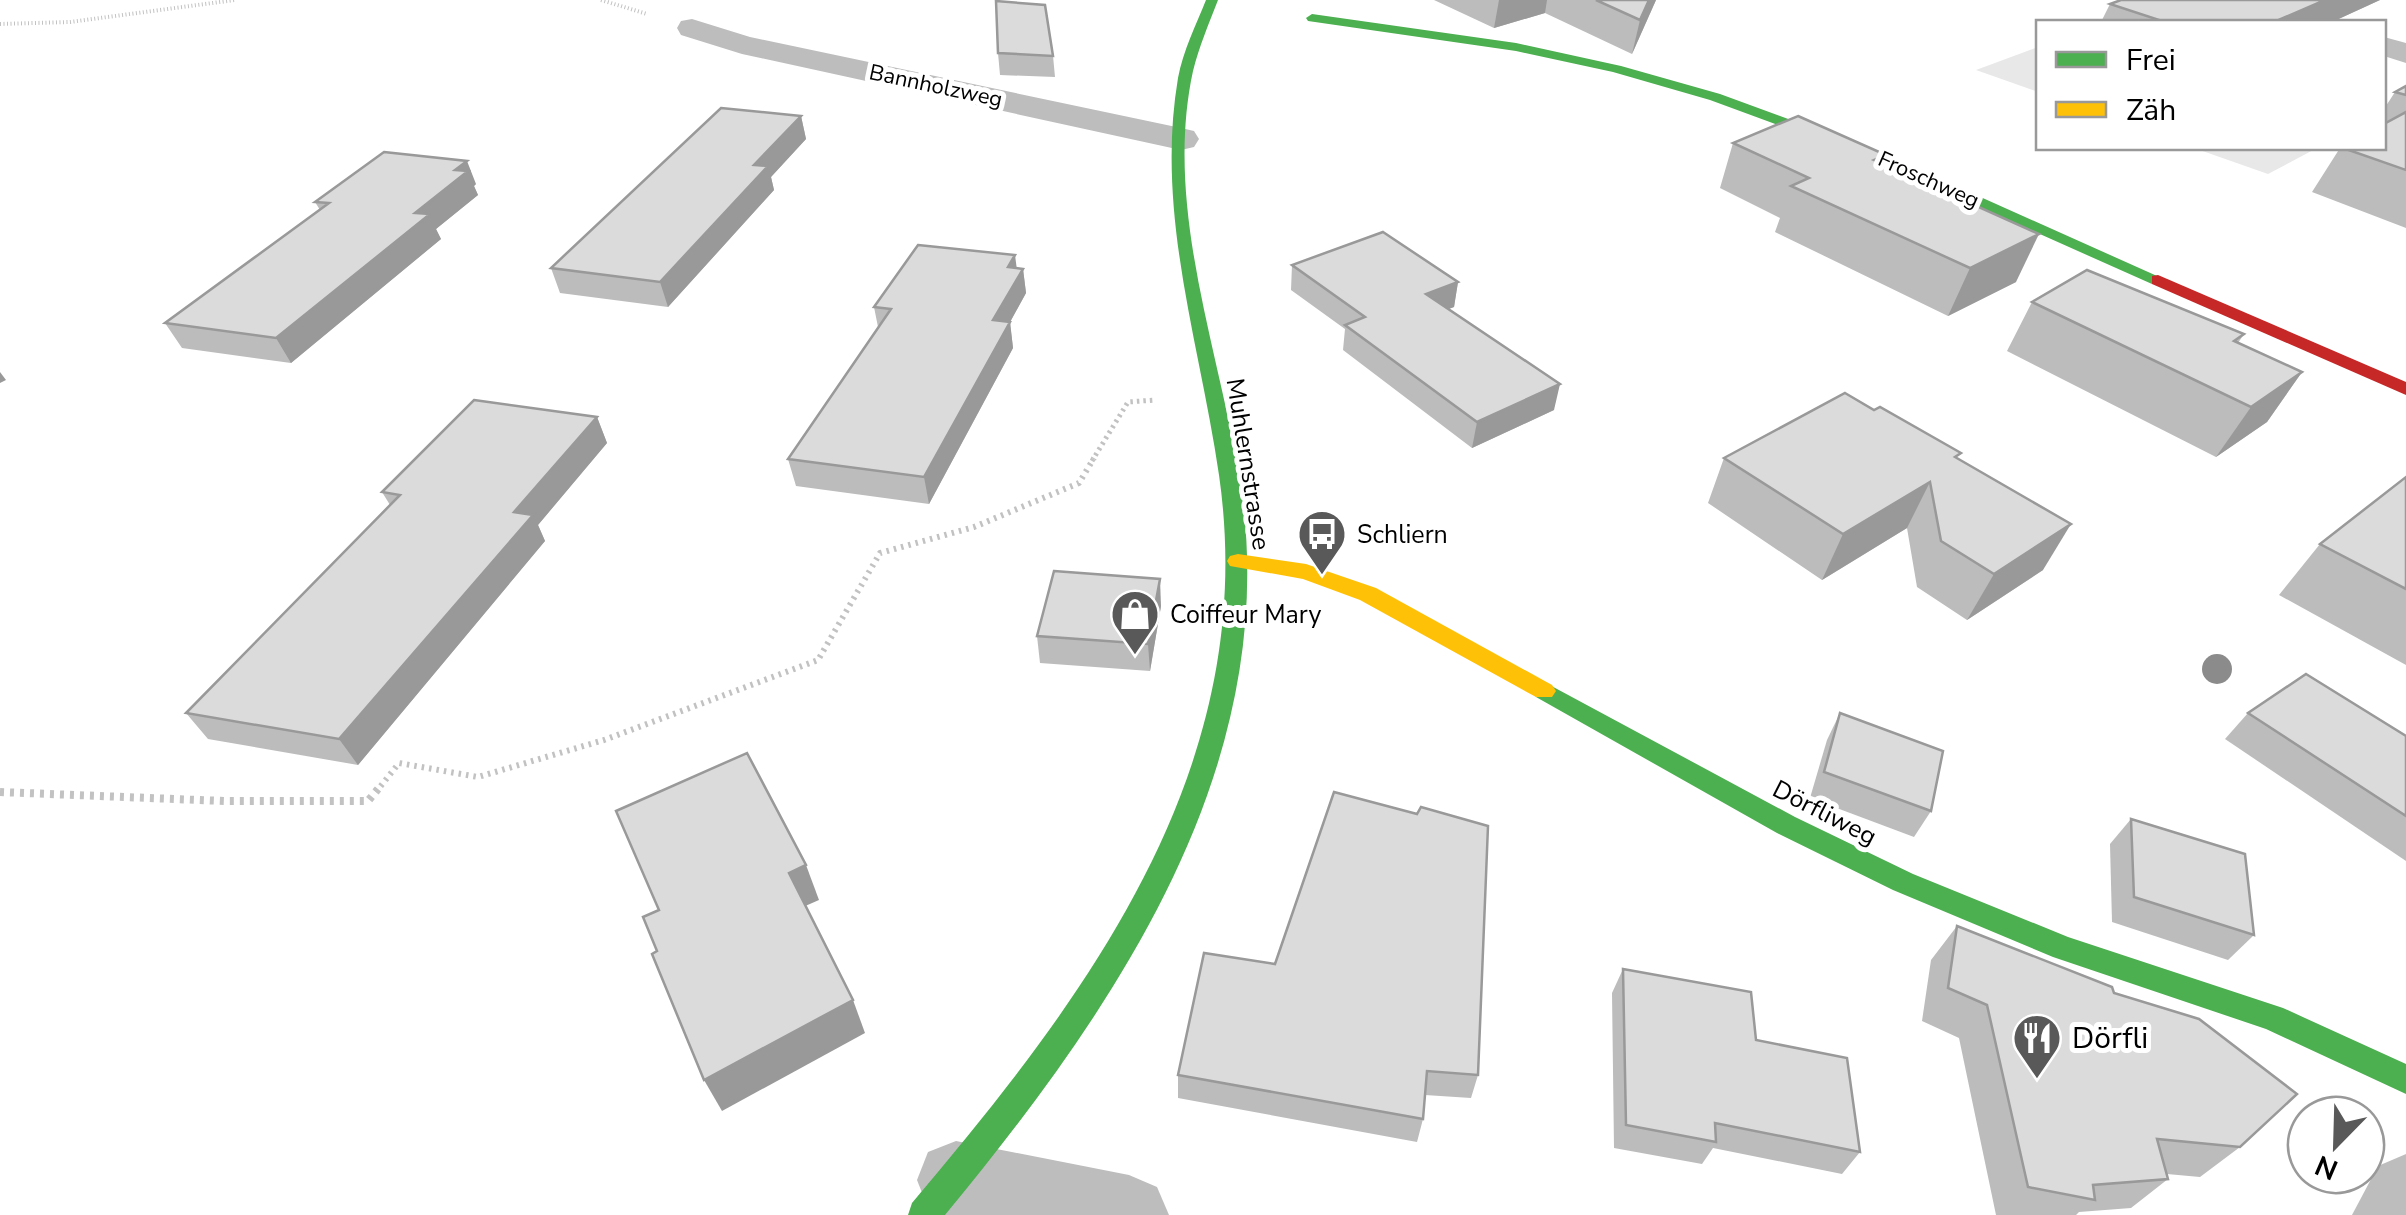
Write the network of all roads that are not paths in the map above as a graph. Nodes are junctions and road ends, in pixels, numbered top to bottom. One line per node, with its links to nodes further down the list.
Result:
1 (1212, 0): 4 (street, Muhlernstrasse)
2 (1312, 18): 5 (street, Froschweg)
3 (692, 28): 4 (street, Bannholzweg)
4 (1181, 138): 6 (street, Muhlernstrasse)
5 (2406, 389)
6 (1238, 561): 7 (street, Dörfliweg); 9 (street, Muhlernstrasse)
7 (2406, 1078)
8 (2406, 1194): 11 (street)
9 (940, 1197): 10 (street)
10 (1129, 1215)
11 (2392, 1215)

